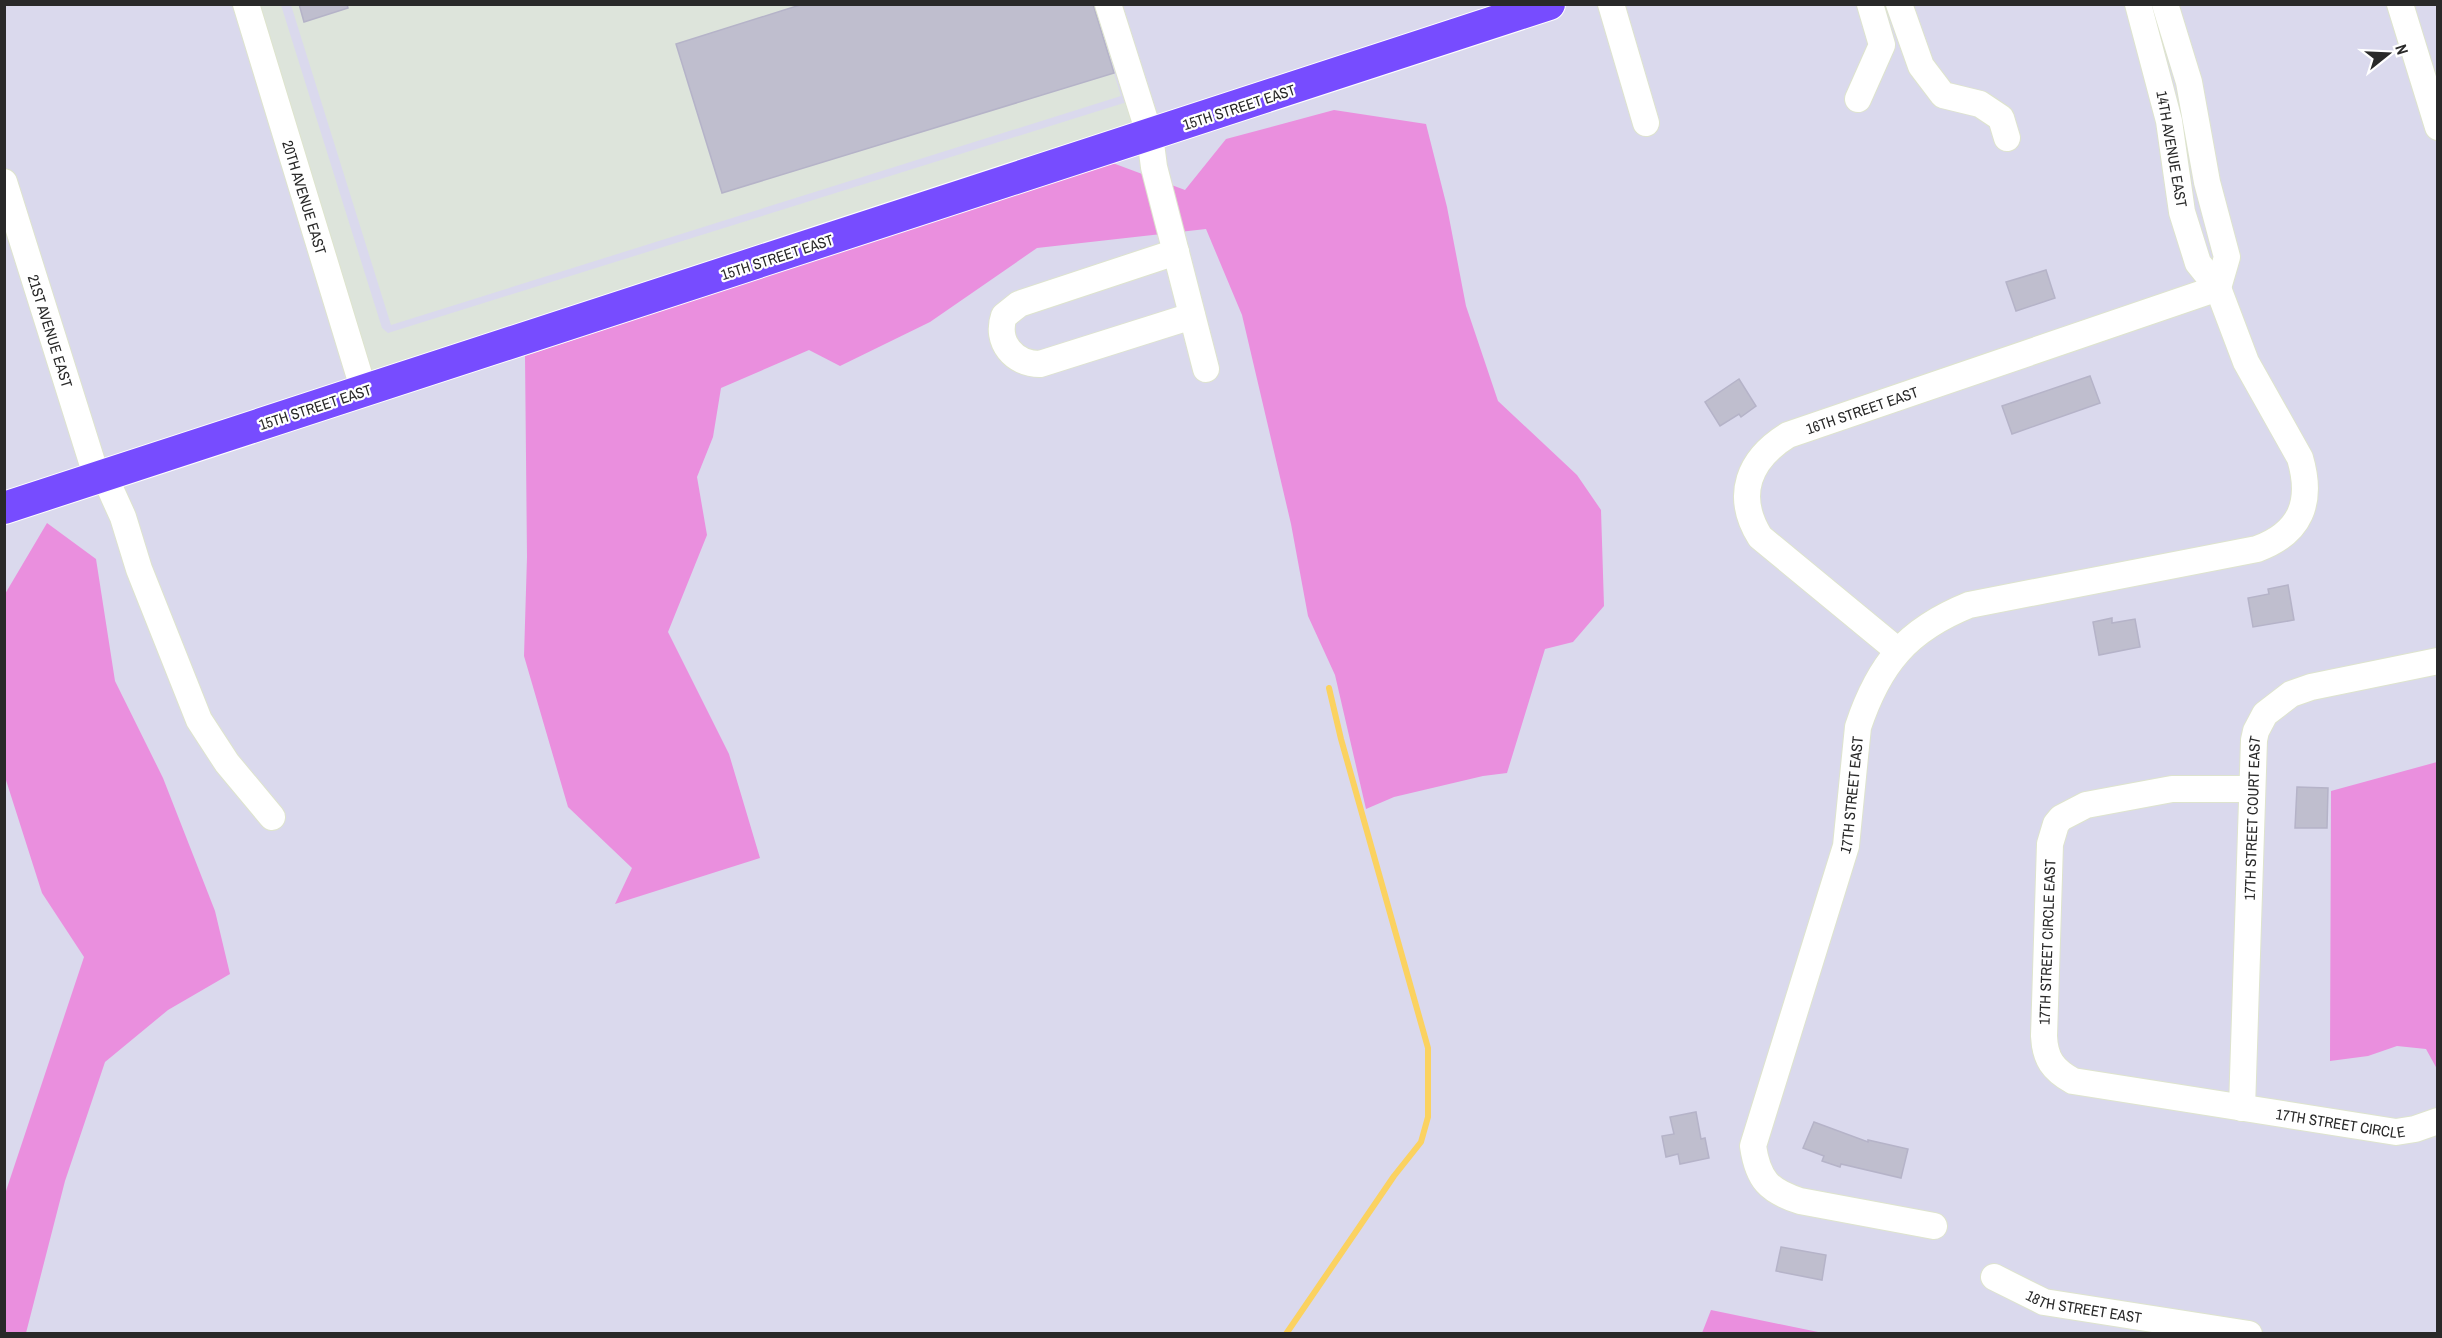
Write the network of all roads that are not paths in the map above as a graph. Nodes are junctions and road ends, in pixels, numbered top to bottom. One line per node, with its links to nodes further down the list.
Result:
1 (246, 4): 20 (street, 20TH AVENUE EAST)
2 (1108, 4): 13 (street)
3 (1549, 4): 13 (main road, 15TH STREET EAST)
4 (1611, 4): 11 (street)
5 (1870, 4): 10 (street)
6 (1899, 4): 14 (street)
7 (2138, 4): 17 (street, 14TH AVENUE EAST)
8 (2165, 4): 17 (street, 14TH AVENUE EAST)
9 (2400, 4): 12 (street)
10 (1858, 99)
11 (1646, 123)
12 (2438, 127)
13 (1150, 136): 16 (street); 20 (main road, 15TH STREET EAST)
14 (2007, 138)
15 (4, 182): 21 (street, 21ST AVENUE EAST)
16 (1176, 252): 18 (street); 18 (street)
17 (2218, 288): 23 (street, 14TH AVENUE EAST); 24 (street, 16TH STREET EAST)
18 (1192, 316): 19 (street)
19 (1206, 369)
20 (364, 391): 21 (main road, 15TH STREET EAST)
21 (101, 477): 22 (main road, 15TH STREET EAST); 27 (street, 21ST AVENUE EAST)
22 (4, 508)
23 (2296, 522): 24 (street, 17TH STREET EAST)
24 (1897, 650): 30 (street, 17TH STREET EAST)
25 (2438, 661): 26 (street, 17TH STREET COURT EAST)
26 (2252, 789): 28 (street, 17TH STREET COURT EAST); 28 (street, 17TH STREET CIRCLE EAST)
27 (272, 817)
28 (2242, 1108): 29 (street, 17TH STREET CIRCLE)
29 (2438, 1121)
30 (1934, 1226)
31 (1994, 1277): 32 (street, 18TH STREET EAST)
32 (2249, 1334)

